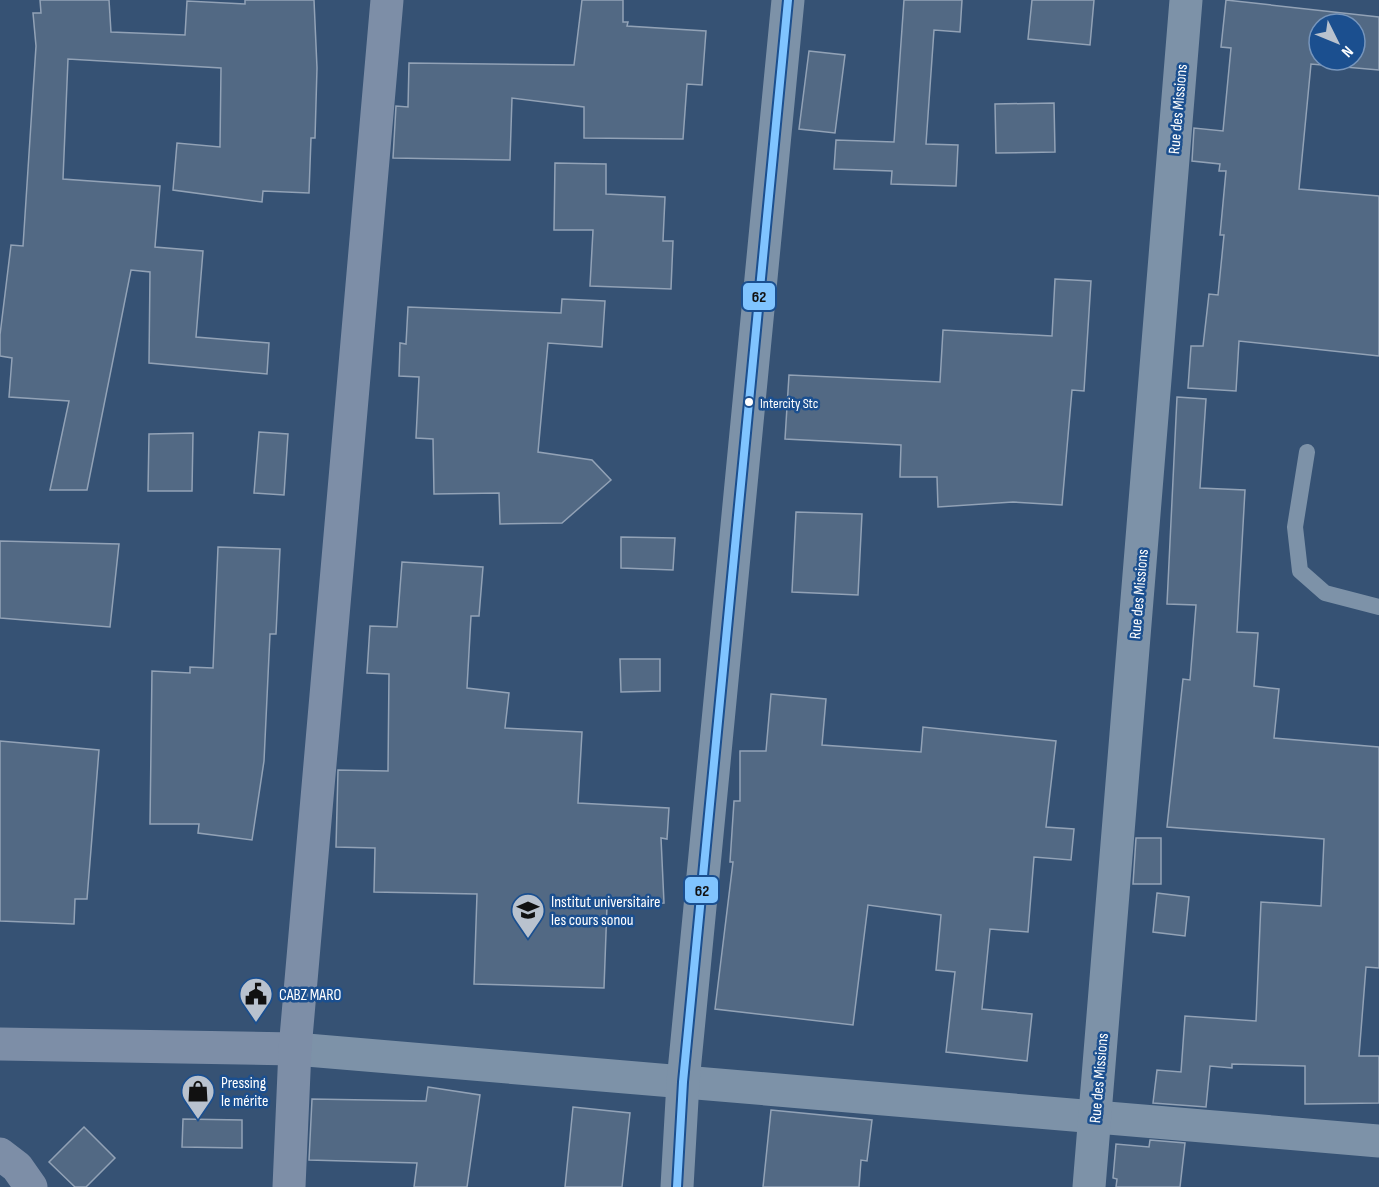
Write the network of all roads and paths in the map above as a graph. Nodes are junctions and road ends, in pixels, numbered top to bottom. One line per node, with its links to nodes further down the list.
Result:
1 (387, 0): 7 (main road)
2 (788, 0): 8 (street)
3 (1186, 0): 9 (street, Rue des Missions)
4 (1307, 453): 5 (lane)
5 (1379, 607)
6 (0, 1044): 7 (main road)
7 (295, 1049): 8 (street); 13 (main road)
8 (683, 1082): 9 (street); 14 (street)
9 (1095, 1117): 10 (street); 15 (street, Rue des Missions)
10 (1379, 1141)
11 (0, 1154): 12 (main road)
12 (31, 1187)
13 (289, 1187)
14 (677, 1187)
15 (1089, 1187)

